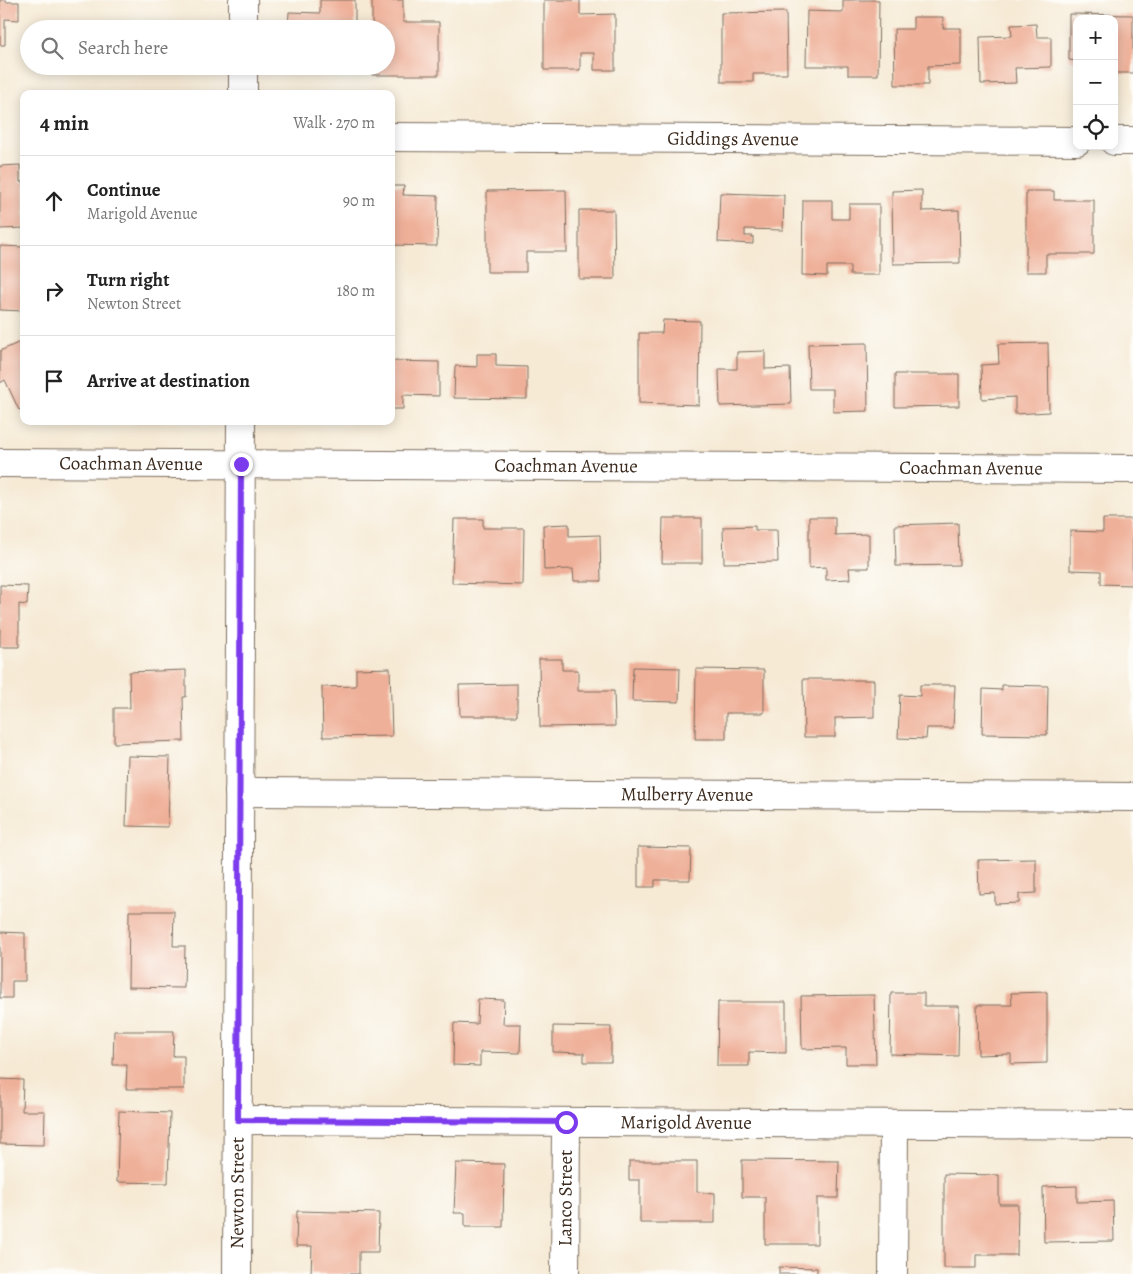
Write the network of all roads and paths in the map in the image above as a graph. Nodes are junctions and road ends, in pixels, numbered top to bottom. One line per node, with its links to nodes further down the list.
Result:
1 (243, 0): 2 (street)
2 (243, 20)
3 (243, 75): 4 (street)
4 (243, 90)
5 (395, 137): 6 (street, Giddings Avenue)
6 (1073, 140)
7 (1118, 141): 8 (street)
8 (1133, 141)
9 (241, 425): 11 (street, Newton Street)
10 (0, 463): 11 (street, Coachman Avenue)
11 (241, 464): 12 (street, Coachman Avenue); 13 (street, Newton Street)
12 (1133, 469)
13 (240, 792): 14 (street, Mulberry Avenue); 15 (street, Newton Street)
14 (1133, 797)
15 (238, 1120): 16 (street, Marigold Avenue); 19 (street, Newton Street)
16 (566, 1122): 17 (street, Marigold Avenue); 20 (street, Lanco Street)
17 (894, 1124): 18 (street, Marigold Avenue); 21 (street)
18 (1133, 1125)
19 (237, 1274)
20 (565, 1274)
21 (893, 1274)

